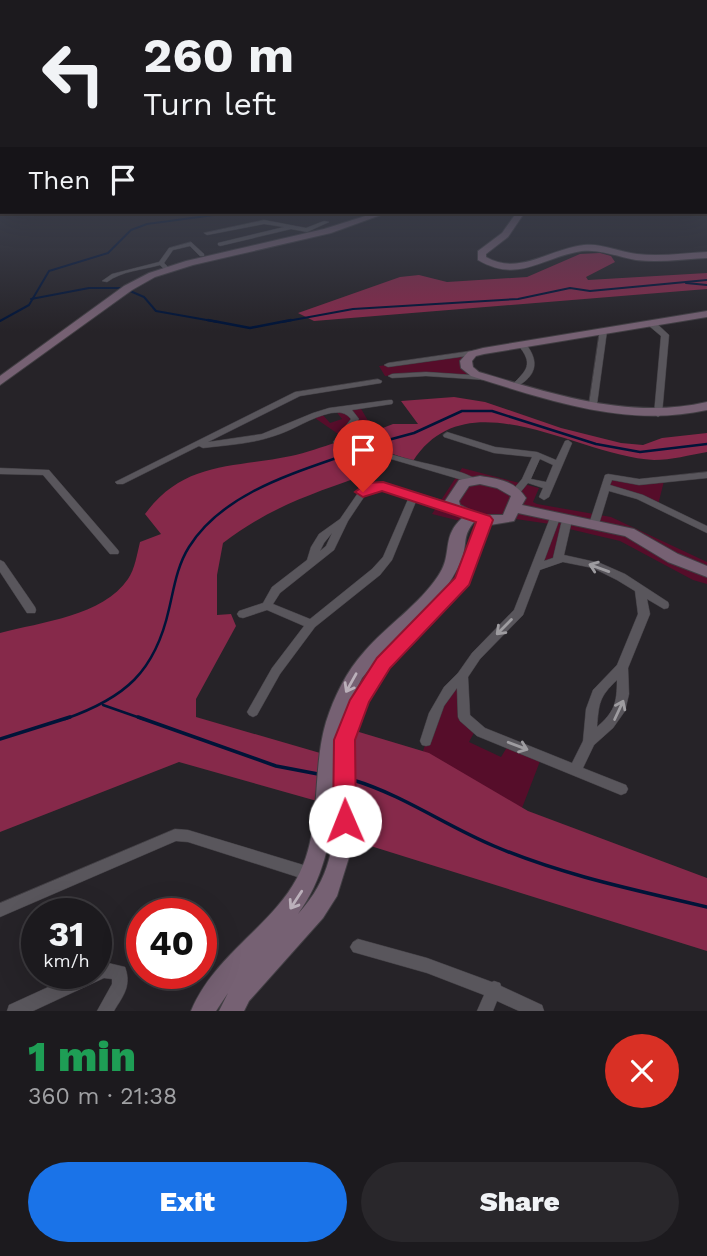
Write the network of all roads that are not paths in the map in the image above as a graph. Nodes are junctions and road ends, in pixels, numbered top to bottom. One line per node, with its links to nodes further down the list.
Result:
1 (226, 236): 6 (street)
2 (253, 236): 6 (street)
3 (296, 236): 11 (street)
4 (503, 236): 10 (street)
5 (183, 237): 7 (street)
6 (232, 241): 8 (street)
7 (191, 244): 9 (street); 11 (street)
8 (220, 244)
9 (202, 255)
10 (707, 255)
11 (164, 266): 12 (street); 21 (street)
12 (105, 281)
13 (707, 314): 14 (street)
14 (652, 323): 15 (street); 28 (street)
15 (603, 331): 16 (street); 25 (street)
16 (522, 345): 17 (street); 23 (street)
17 (483, 351): 18 (street); 20 (street)
18 (388, 365)
19 (392, 376): 20 (street)
20 (489, 378): 23 (street)
21 (0, 381)
22 (378, 381): 31 (street)
23 (516, 385): 25 (street)
24 (389, 402): 27 (street)
25 (593, 404): 28 (street)
26 (707, 406): 28 (street)
27 (340, 410): 31 (street); 36 (street)
28 (658, 414)
29 (447, 435): 32 (street)
30 (568, 443): 33 (street)
31 (192, 447): 37 (street)
32 (537, 455): 33 (street); 38 (street)
33 (558, 464): 39 (street)
34 (0, 471): 50 (street)
35 (707, 475): 40 (street)
36 (472, 480): 38 (street); 43 (street)
37 (120, 482)
38 (521, 486): 39 (street); 44 (street)
39 (548, 486): 42 (street)
40 (625, 486): 47 (street); 48 (street)
41 (414, 496): 43 (street); 57 (street); 60 (street)
42 (544, 497)
43 (453, 507): 46 (street)
44 (514, 508): 45 (street); 46 (street)
45 (561, 519): 47 (street); 51 (street); 53 (street)
46 (477, 521): 49 (street)
47 (594, 524): 54 (street)
48 (707, 530)
49 (466, 549): 68 (street, one-way to 68); 69 (street)
50 (114, 552)
51 (560, 559): 53 (street); 55 (street, one-way to 51)
52 (0, 564): 58 (street)
53 (535, 568): 62 (street, one-way to 62)
54 (707, 572)
55 (640, 590): 56 (street); 61 (street)
56 (664, 605)
57 (267, 606): 59 (street); 60 (street)
58 (31, 610)
59 (243, 614)
60 (312, 624): 63 (street)
61 (622, 668): 65 (street); 65 (street, one-way to 61)
62 (462, 676): 64 (street); 66 (street, one-way to 66)
63 (253, 712)
64 (426, 741)
65 (589, 741): 66 (street)
66 (576, 768): 67 (street)
67 (621, 789)
68 (318, 849): 69 (street); 70 (street)
69 (342, 854): 79 (street)
70 (310, 874): 71 (street); 78 (street, one-way to 78)
71 (0, 910)
72 (358, 947): 75 (street)
73 (112, 972): 77 (street)
74 (62, 989): 76 (street)
75 (494, 989): 80 (street); 81 (street)
76 (15, 1011)
77 (105, 1011)
78 (203, 1011)
79 (231, 1011)
80 (485, 1011)
81 (536, 1011)

